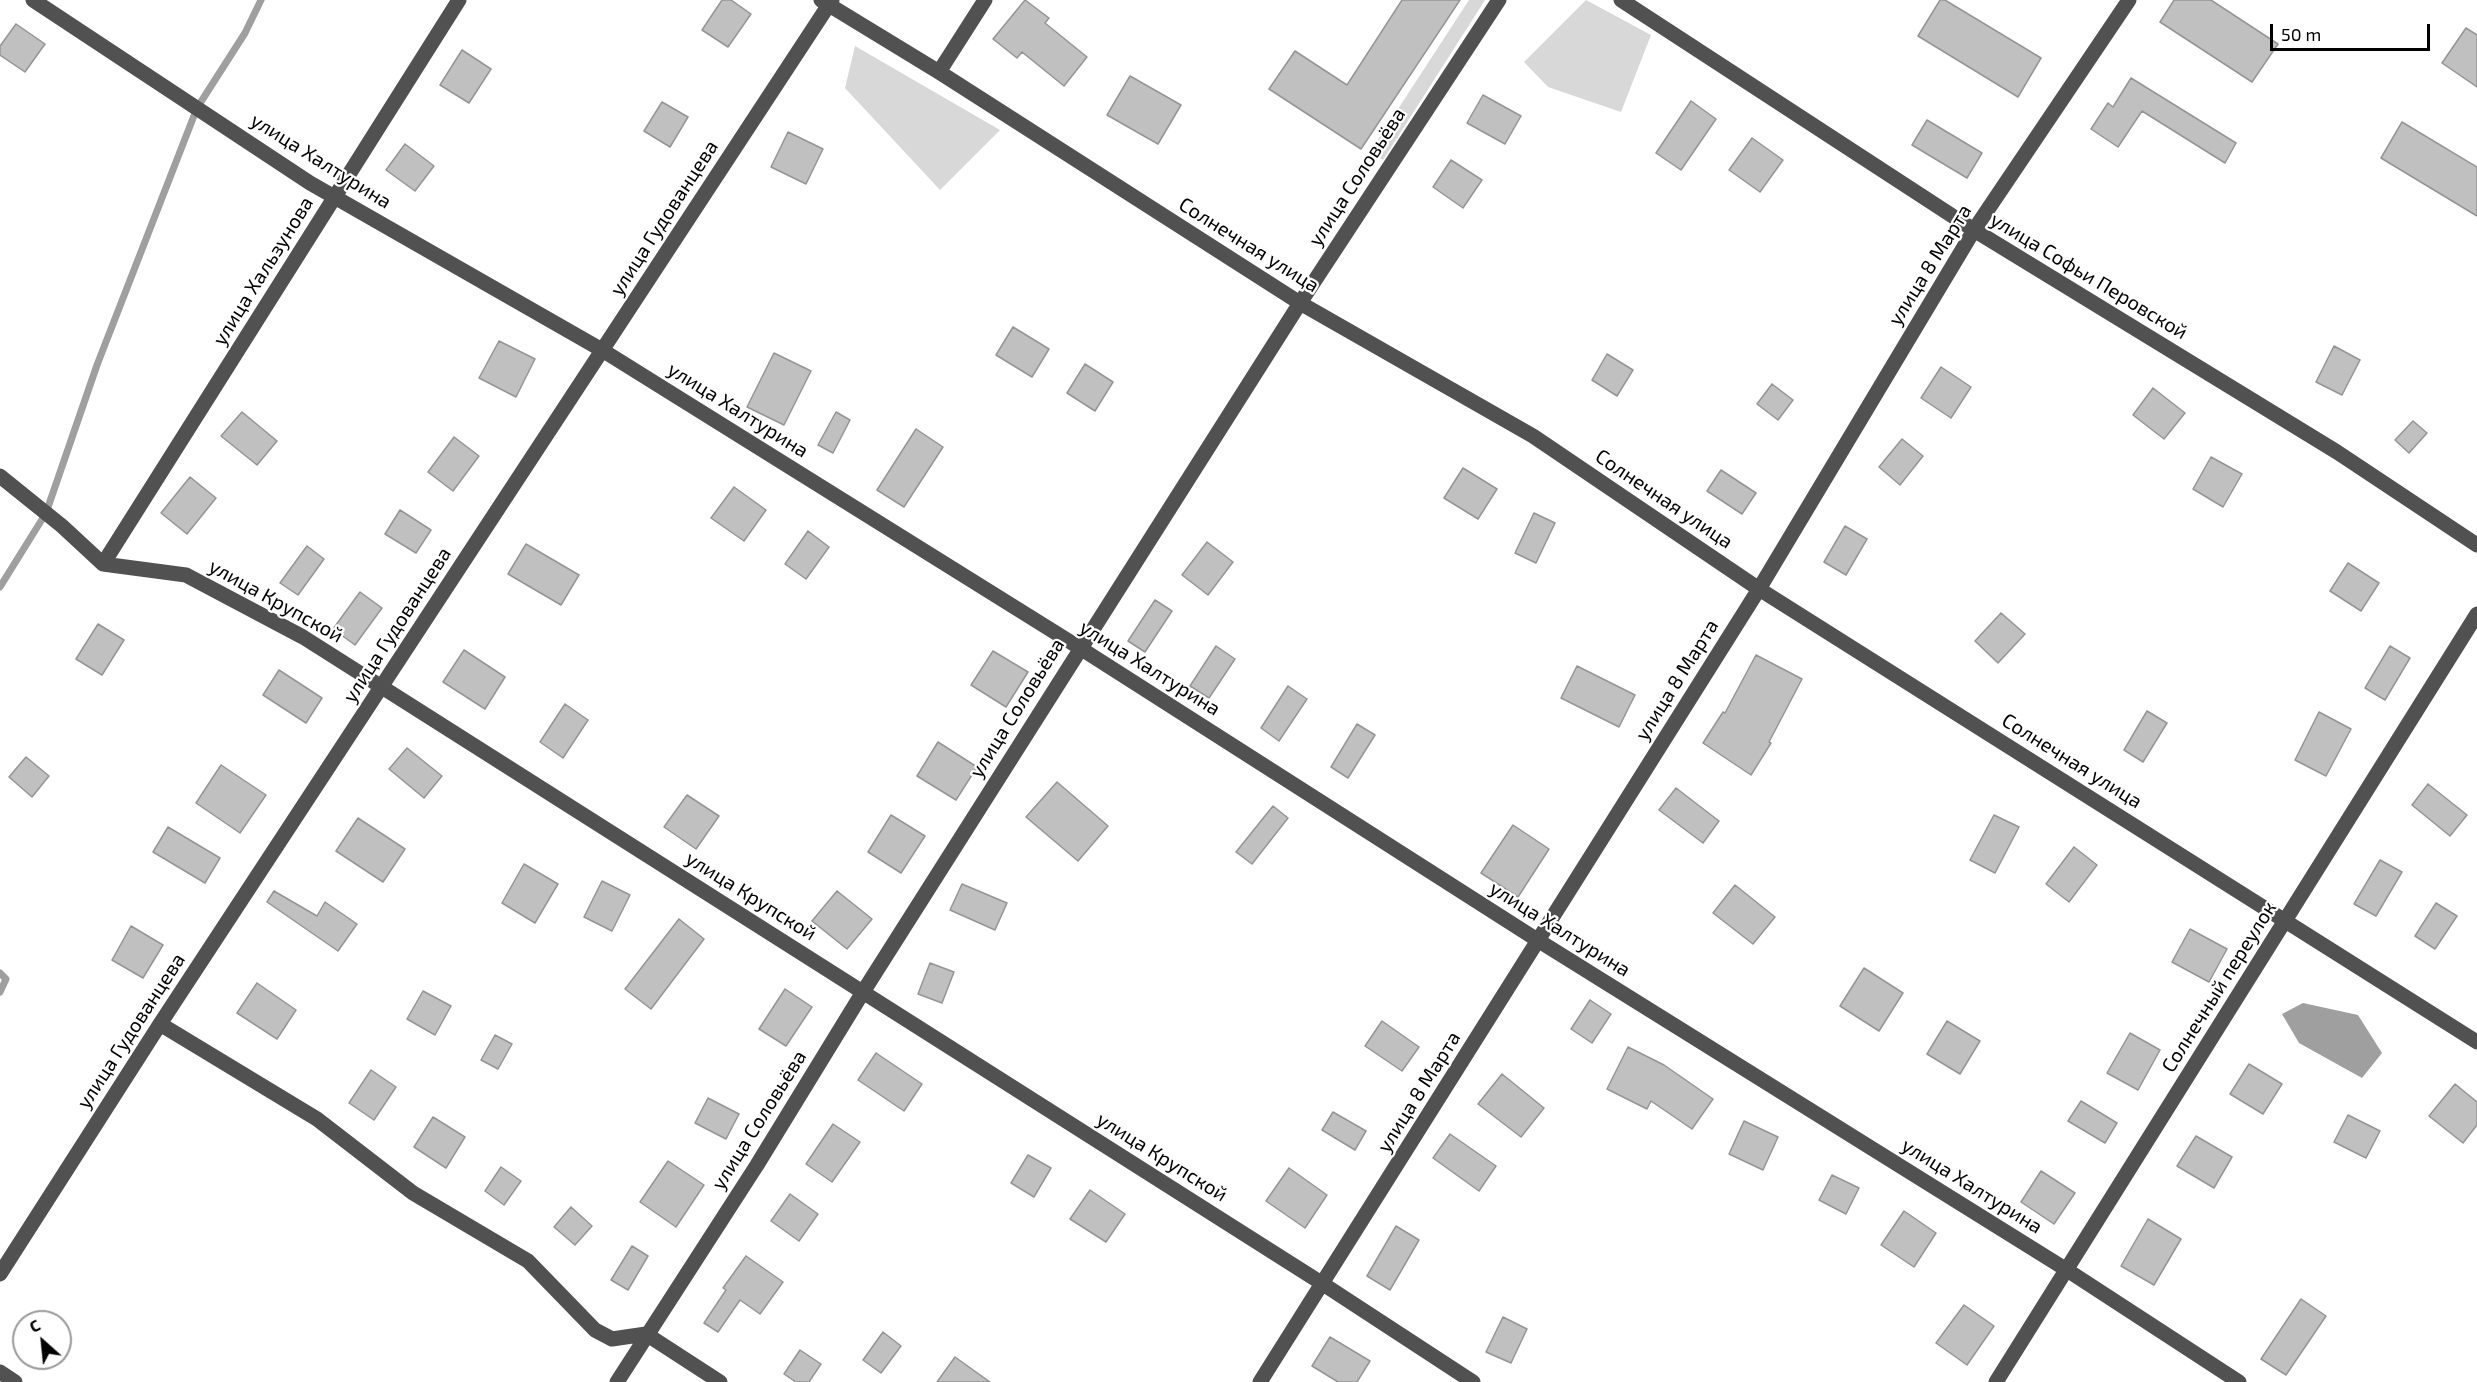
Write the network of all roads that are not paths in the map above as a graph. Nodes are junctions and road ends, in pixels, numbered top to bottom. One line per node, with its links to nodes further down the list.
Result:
1 (33, 0): 9 (street, улица Халтурина)
2 (459, 0): 9 (street, улица Хальзунова)
3 (985, 0): 8 (street)
4 (1499, 0): 11 (street, улица Соловьёва)
5 (1620, 0): 10 (street, улица Софьи Перовской)
6 (2129, 0): 10 (street, улица 8 Марта)
7 (828, 2): 8 (street, Солнечная улица); 12 (street, улица Гудованцева)
8 (939, 72): 11 (street, Солнечная улица)
9 (334, 196): 12 (street, улица Халтурина); 15 (street, улица Хальзунова)
10 (1974, 230): 14 (street, улица Софьи Перовской); 16 (street, улица 8 Марта)
11 (1300, 303): 16 (street, Солнечная улица); 18 (street, улица Соловьёва)
12 (602, 350): 18 (street, улица Халтурина); 19 (street, улица Гудованцева)
13 (0, 476): 15 (street)
14 (2477, 545)
15 (103, 564): 19 (street, улица Крупской)
16 (1759, 589): 20 (street, Солнечная улица); 21 (street, улица 8 Марта)
17 (2477, 614): 20 (street, Солнечный переулок)
18 (1080, 648): 21 (street, улица Халтурина); 22 (street, улица Соловьёва)
19 (382, 686): 22 (street, улица Крупской); 23 (street, улица Гудованцева)
20 (2286, 921): 24 (street, Солнечная улица); 25 (street, Солнечный переулок)
21 (1539, 941): 25 (street, улица Халтурина); 27 (street, улица 8 Марта)
22 (863, 992): 27 (street, улица Крупской); 28 (street, улица Соловьёва)
23 (160, 1024): 26 (street, улица Гудованцева); 28 (street)
24 (2477, 1042)
25 (2067, 1270): 35 (street, Солнечный переулок); 36 (street, улица Халтурина)
26 (0, 1275)
27 (1323, 1284): 33 (street, улица 8 Марта); 34 (street, улица Крупской)
28 (646, 1334): 31 (street, улица Соловьёва); 32 (street)
29 (0, 1372): 30 (street)
30 (15, 1382)
31 (617, 1382)
32 (720, 1382)
33 (1260, 1382)
34 (1473, 1382)
35 (1996, 1382)
36 (2239, 1382)

